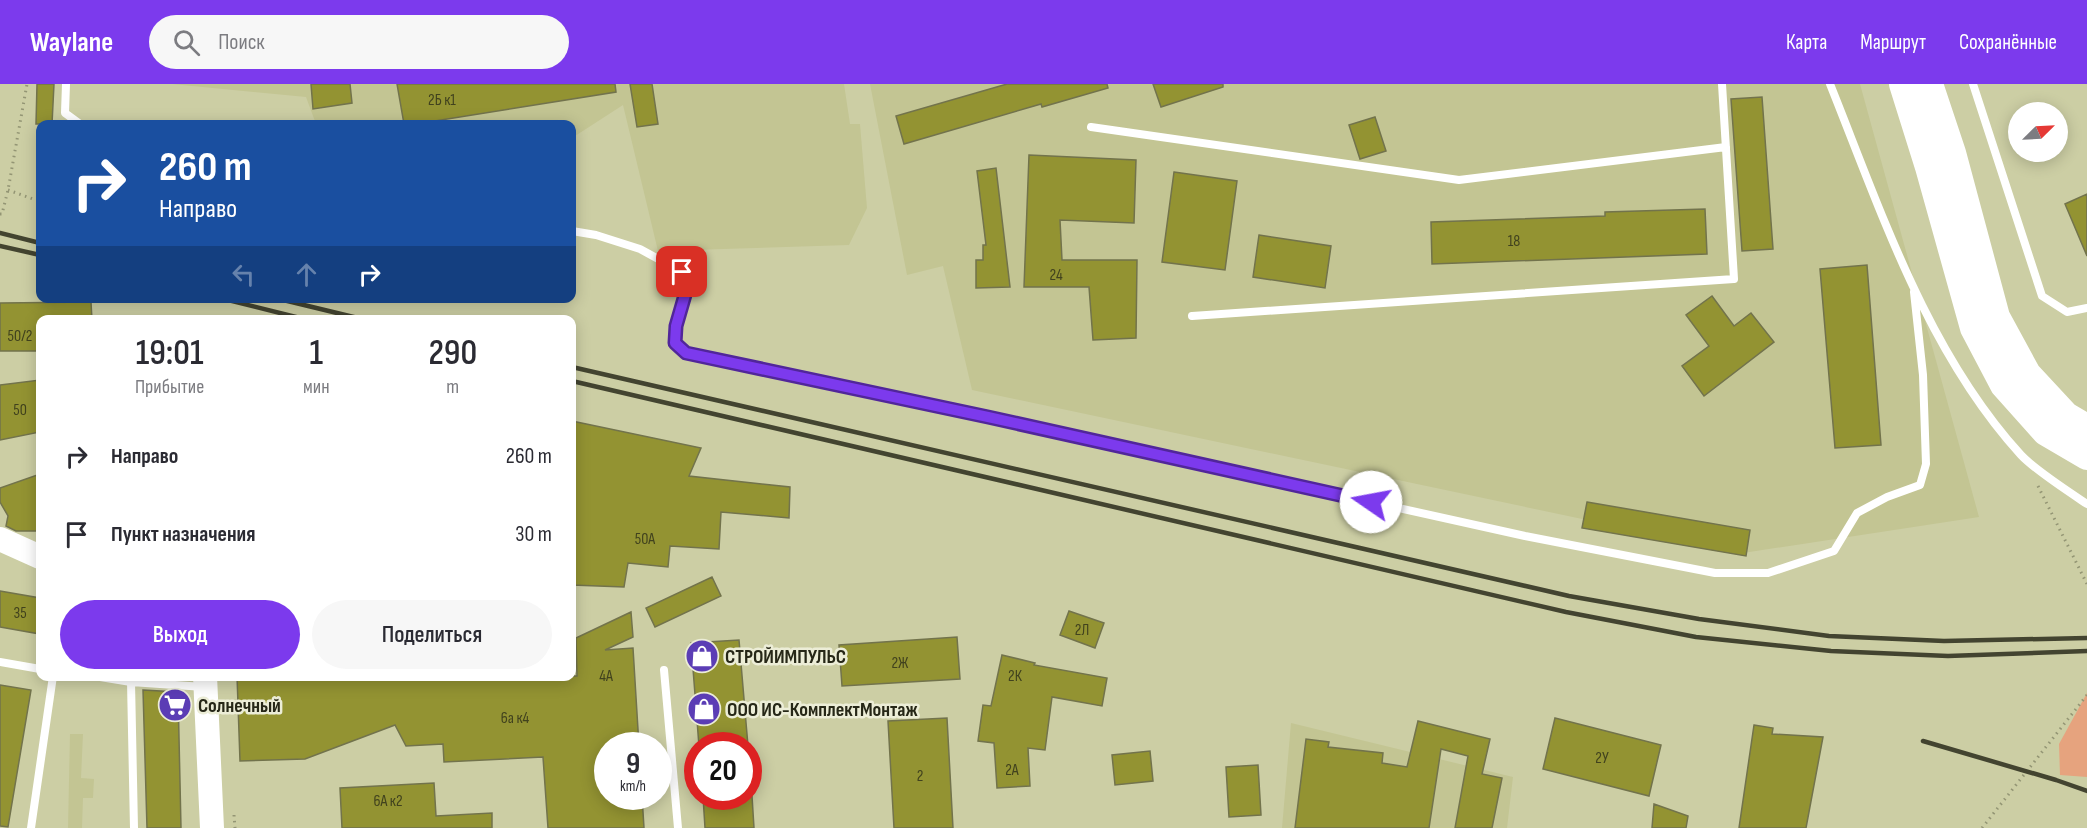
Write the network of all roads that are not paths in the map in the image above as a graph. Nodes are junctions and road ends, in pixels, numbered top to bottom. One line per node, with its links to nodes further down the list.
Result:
1 (66, 84): 7 (lane)
2 (1722, 84): 9 (lane)
3 (1830, 84): 11 (lane)
4 (1903, 84): 15 (highway)
5 (1929, 84): 14 (highway)
6 (1973, 84): 12 (lane)
7 (75, 120)
8 (1091, 127): 9 (lane)
9 (1726, 147): 13 (lane)
10 (576, 232): 11 (lane)
11 (1914, 292): 16 (lane)
12 (2087, 308)
13 (1192, 316)
14 (2087, 428)
15 (2087, 456)
16 (2087, 504)
17 (0, 539): 18 (main road)
18 (36, 555)
19 (0, 662): 20 (lane)
20 (36, 668)
21 (664, 670): 29 (lane)
22 (52, 681): 26 (lane)
23 (125, 681): 24 (lane)
24 (131, 682): 25 (lane); 27 (lane)
25 (206, 682): 28 (main road)
26 (31, 828)
27 (134, 828)
28 (212, 828)
29 (678, 828)

